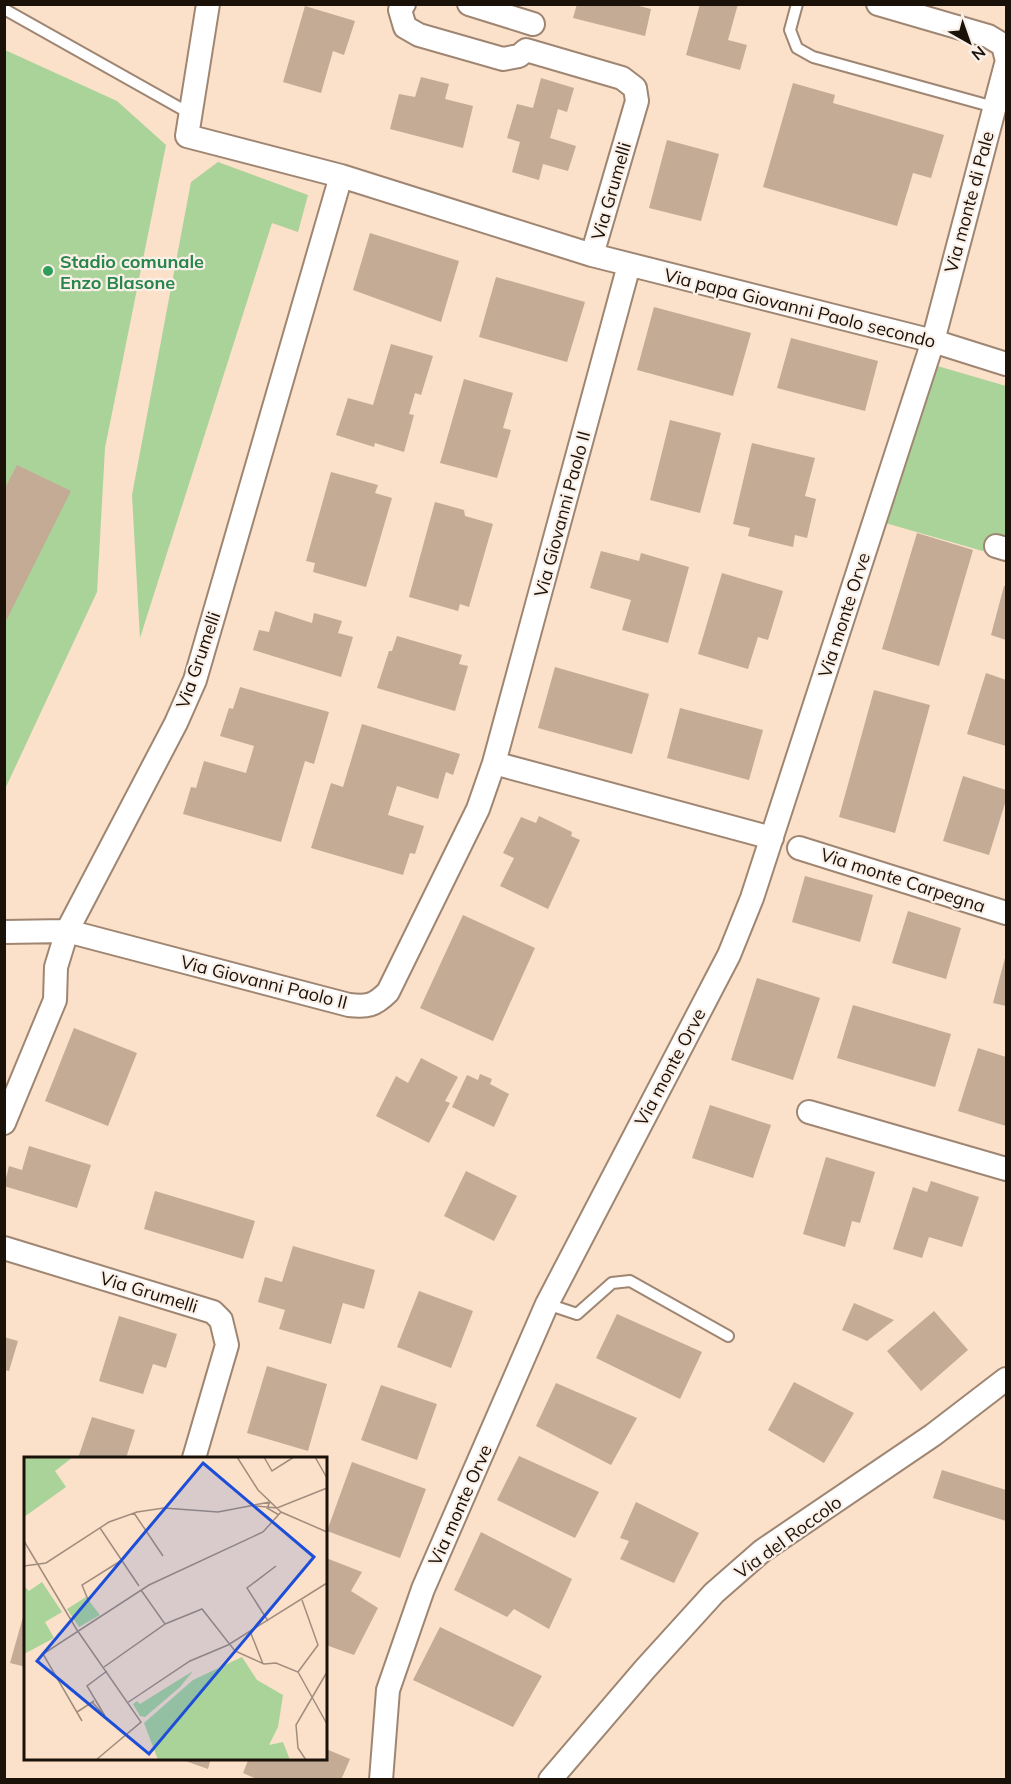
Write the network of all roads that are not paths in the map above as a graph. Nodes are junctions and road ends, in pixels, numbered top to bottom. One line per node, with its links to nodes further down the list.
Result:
1 (208, 4): 12 (street, Via Grumelli)
2 (404, 4): 8 (street)
3 (469, 4): 7 (street)
4 (797, 4): 11 (lane)
5 (878, 4): 9 (street)
6 (4, 9): 12 (lane)
7 (536, 14): 8 (street)
8 (526, 50): 14 (street, Via Grumelli)
9 (1006, 57)
10 (1006, 64): 11 (street, Via monte di Pale)
11 (994, 107): 16 (street, Via monte di Pale)
12 (189, 113): 13 (street, Via Grumelli)
13 (341, 176): 14 (street, Via Grumelli); 22 (street, Via Grumelli)
14 (592, 255): 15 (street, Via papa Giovanni Paolo secondo)
15 (629, 265): 16 (street, Via papa Giovanni Paolo secondo); 18 (street, Via Giovanni Paolo II)
16 (933, 341): 17 (street, Via papa Giovanni Paolo secondo); 19 (street, Via monte Orve)
17 (1006, 364)
18 (495, 763): 19 (street); 22 (street, Via Giovanni Paolo II)
19 (772, 838): 28 (street, Via monte Orve)
20 (800, 848): 21 (street, Via monte Carpegna)
21 (1006, 913)
22 (67, 930): 23 (street, Via Giovanni Paolo II); 24 (street, Via Grumelli)
23 (4, 932)
24 (7, 1111)
25 (809, 1112): 26 (street)
26 (1006, 1169)
27 (4, 1248): 31 (street, Via Grumelli)
28 (547, 1304): 29 (lane); 32 (street, Via monte Orve)
29 (728, 1336)
30 (1006, 1379): 33 (street, Via del Roccolo)
31 (194, 1457)
32 (381, 1779)
33 (550, 1779)

